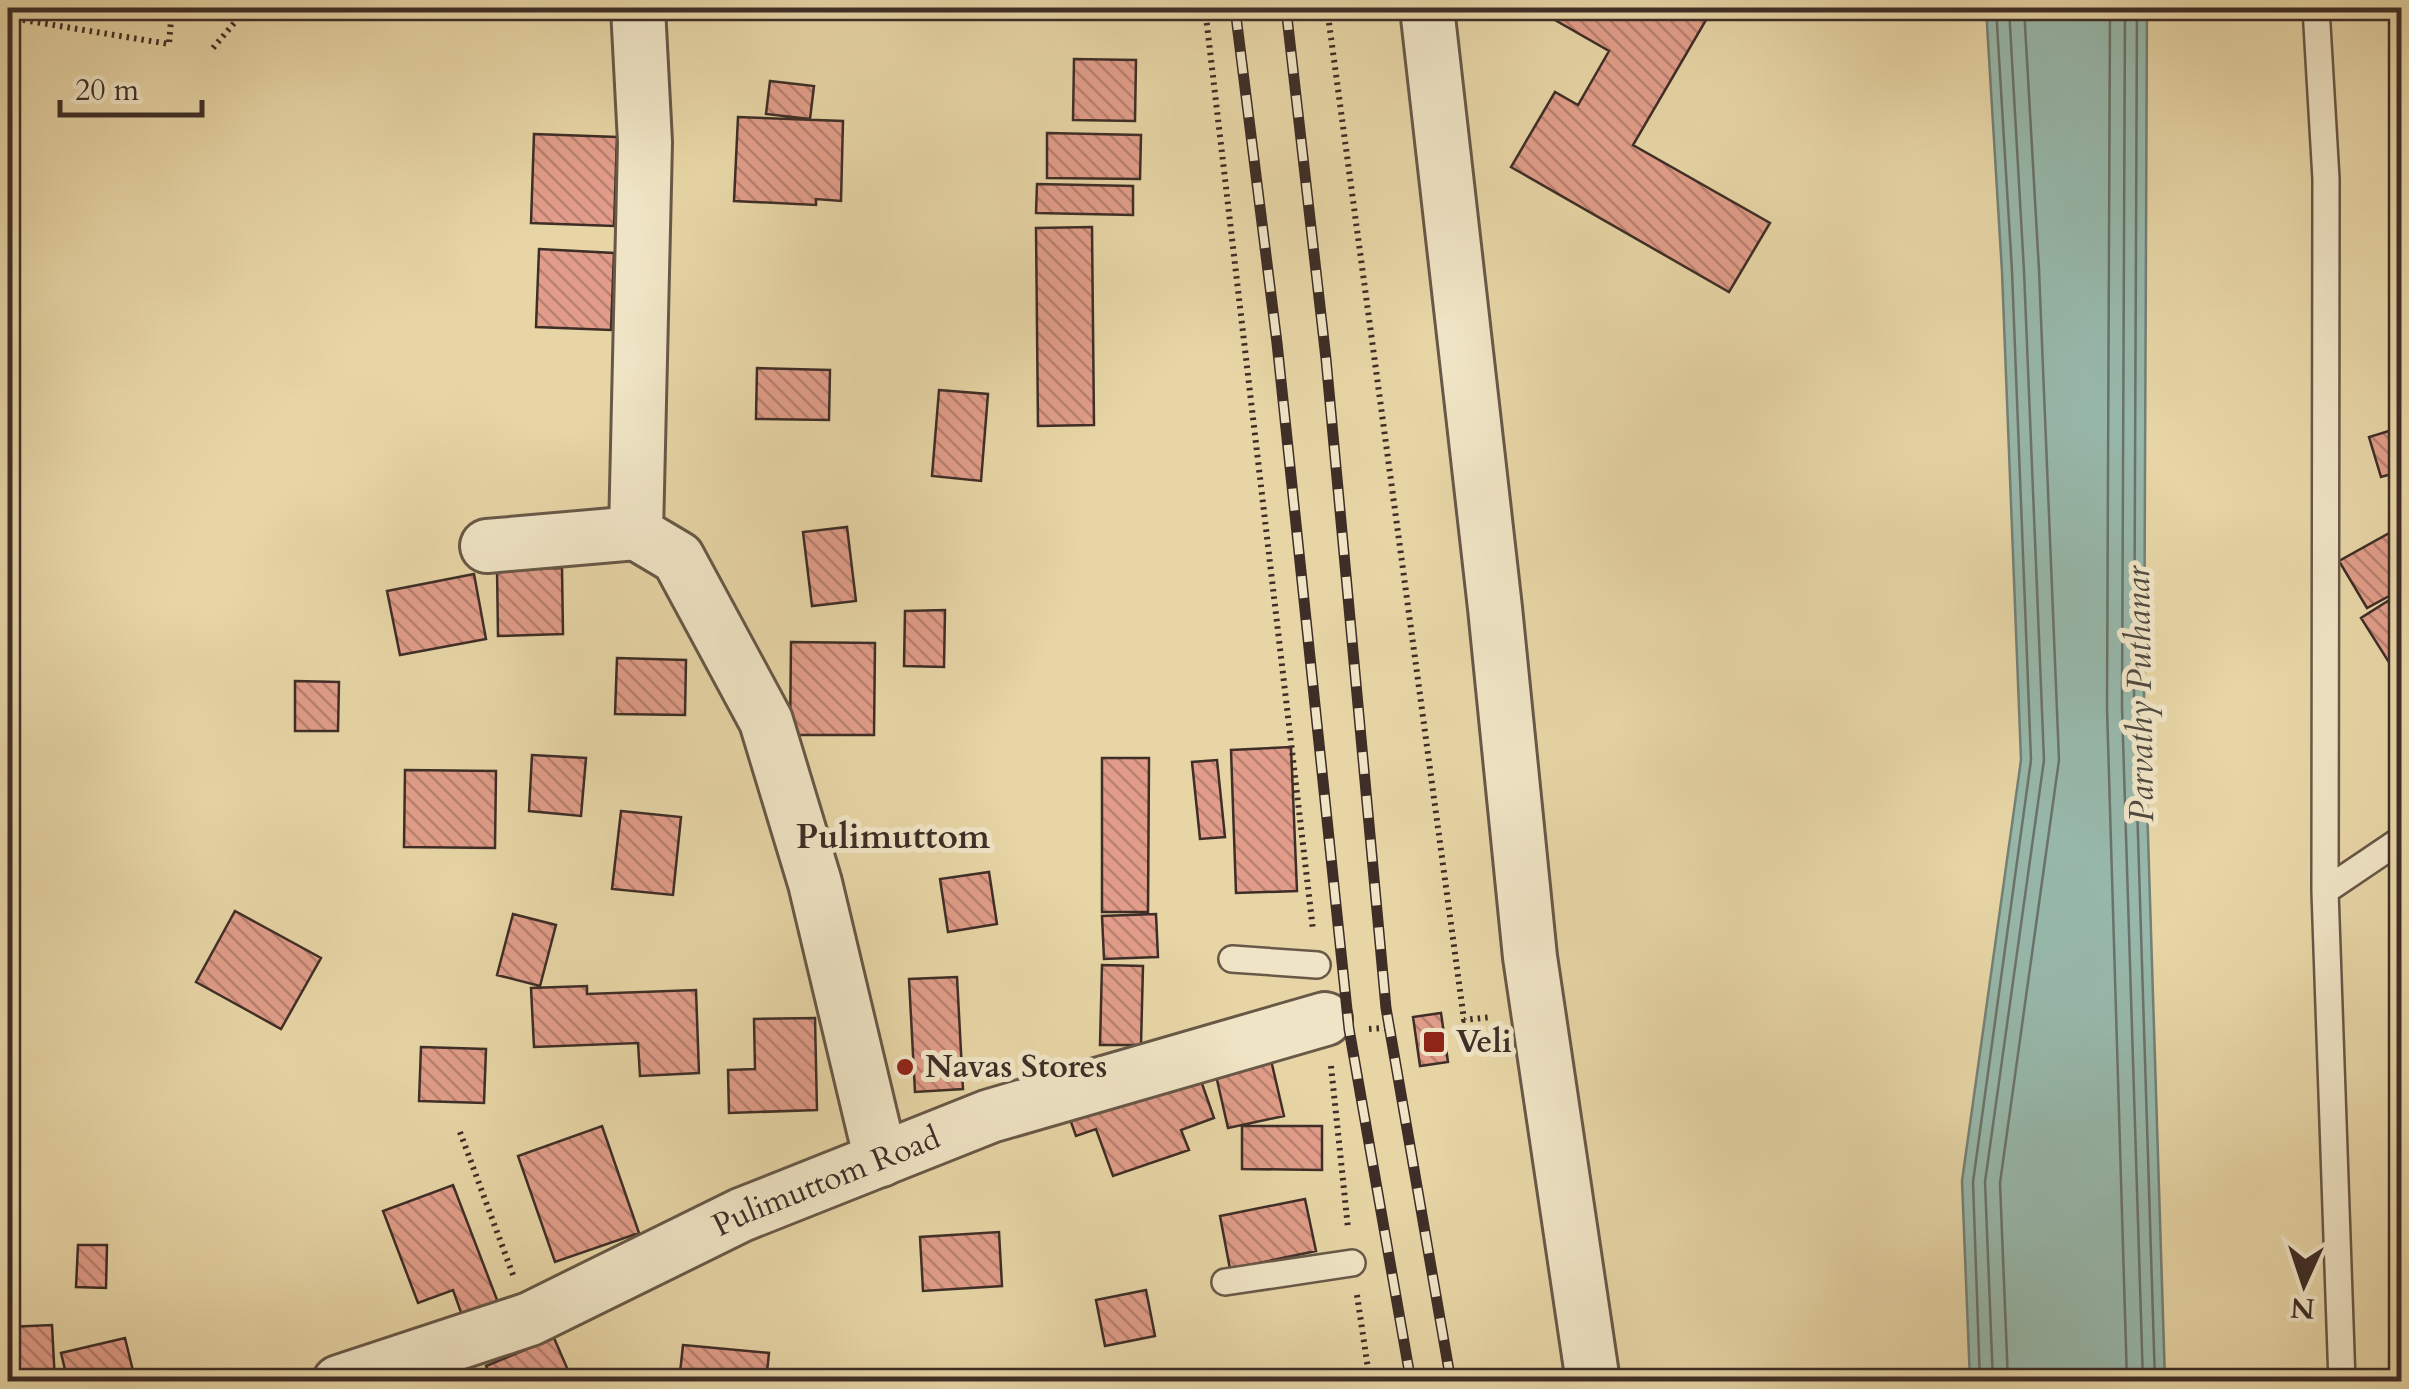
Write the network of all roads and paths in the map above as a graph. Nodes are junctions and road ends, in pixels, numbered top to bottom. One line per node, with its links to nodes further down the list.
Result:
1 (172, 8): 8 (path)
2 (247, 8): 9 (path)
3 (638, 8): 10 (street)
4 (1205, 8): 15 (path)
5 (1326, 8): 16 (path)
6 (1427, 8): 16 (street)
7 (2316, 8): 13 (lane)
8 (23, 20)
9 (213, 48)
10 (636, 534): 11 (street); 19 (street)
11 (487, 546)
12 (2402, 839): 13 (lane)
13 (2325, 890): 26 (lane)
14 (1232, 959): 15 (lane)
15 (1318, 964)
16 (1538, 1011): 25 (street)
17 (1325, 1018): 19 (street, Pulimuttom Road); 20 (path)
18 (460, 1132): 22 (path)
19 (880, 1160): 22 (street, Pulimuttom Road)
20 (1352, 1263): 21 (lane); 24 (path)
21 (1225, 1282)
22 (530, 1319): 23 (street, Pulimuttom Road)
23 (339, 1382)
24 (1370, 1382)
25 (1594, 1382)
26 (2342, 1382)

